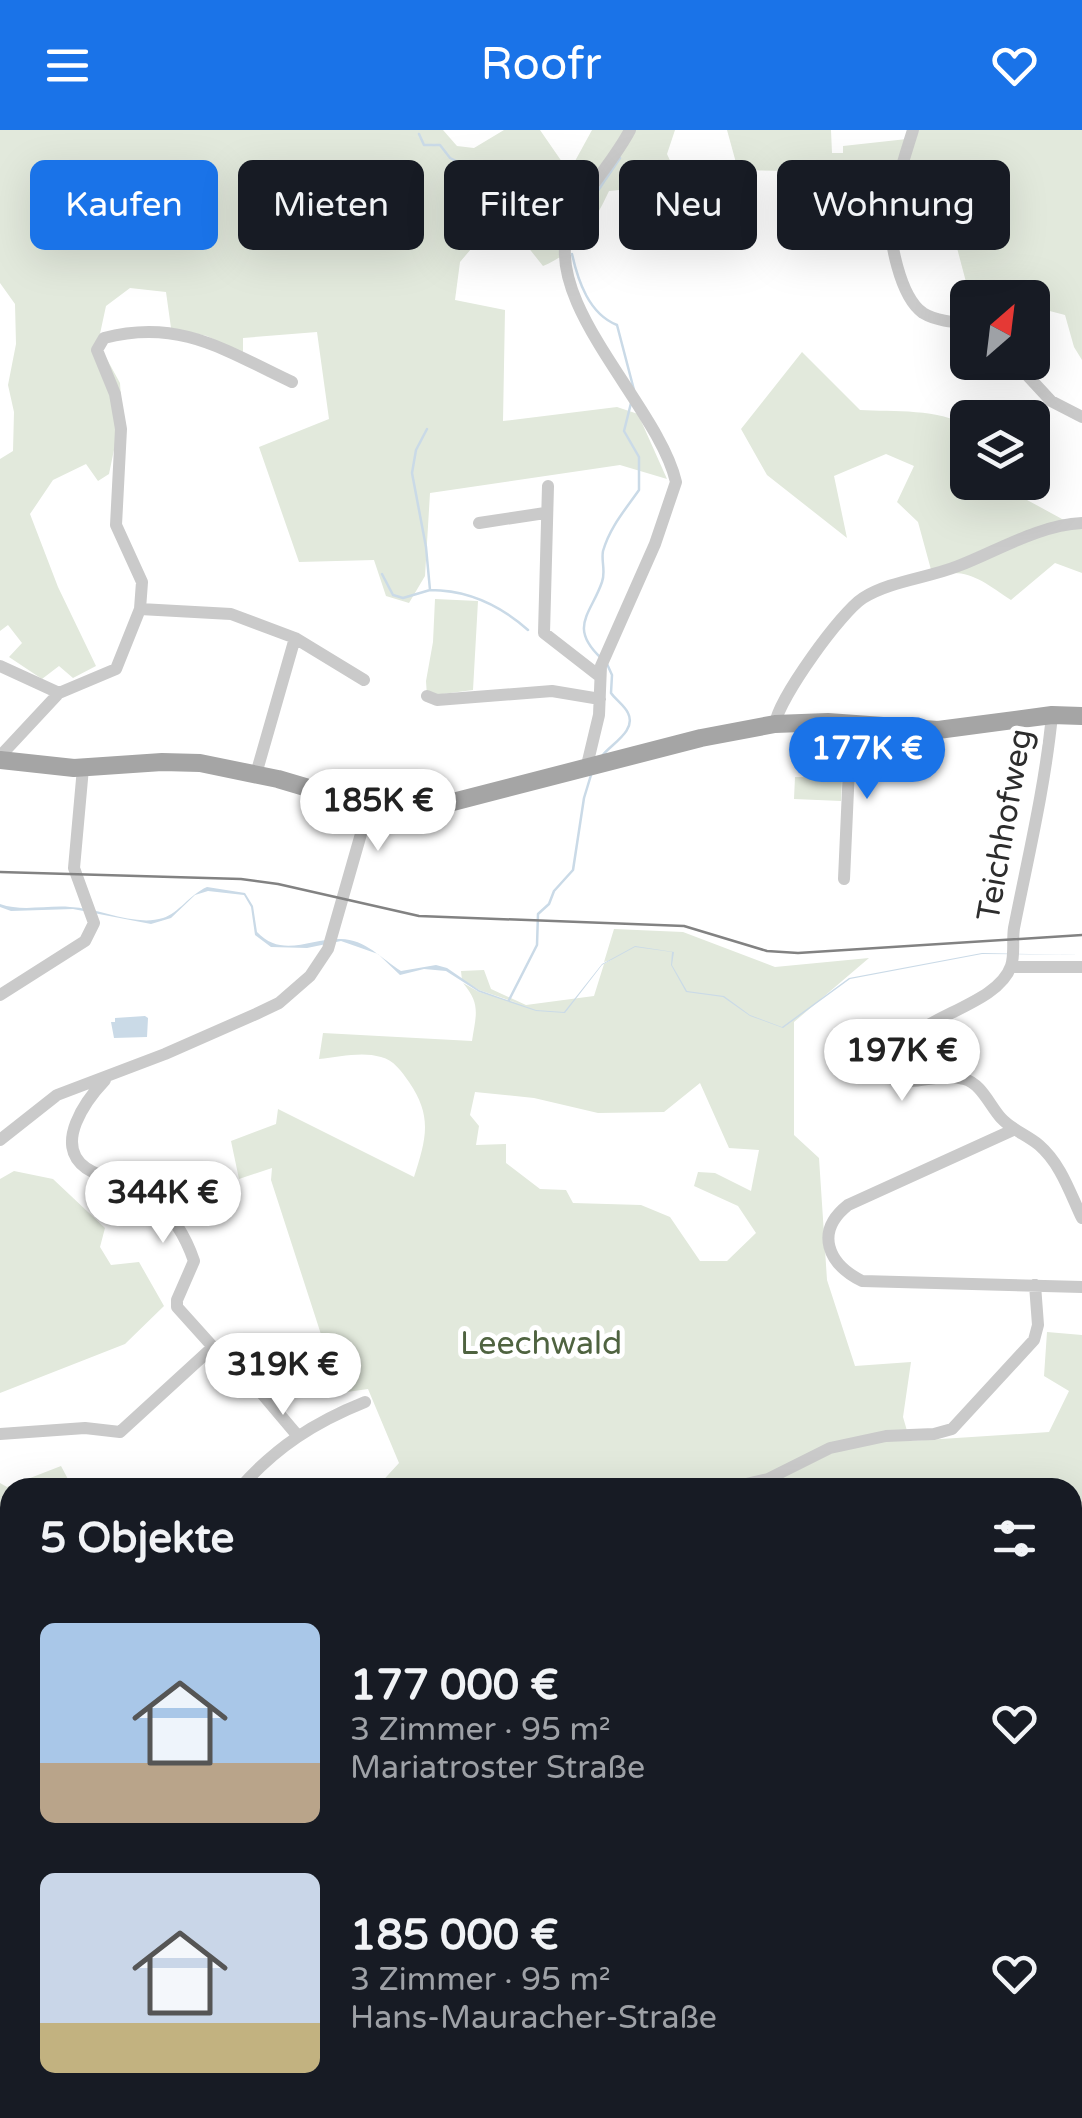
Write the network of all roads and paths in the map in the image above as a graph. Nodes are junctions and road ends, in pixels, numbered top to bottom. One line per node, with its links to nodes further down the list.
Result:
1 (630, 130): 14 (street)
2 (913, 130): 3 (street)
3 (950, 320)
4 (1028, 380): 6 (street)
5 (292, 382): 11 (street)
6 (1082, 417)
7 (548, 486): 8 (street)
8 (545, 513): 9 (street); 14 (street)
9 (478, 523)
10 (1082, 523): 22 (street)
11 (140, 609): 12 (street); 16 (street)
12 (295, 638): 15 (street); 26 (street)
13 (0, 666): 16 (street)
14 (602, 666): 18 (street)
15 (364, 680)
16 (59, 693): 23 (street)
17 (427, 696): 18 (street)
18 (600, 699): 24 (street)
19 (1052, 715): 20 (main road); 21 (main road); 29 (street, Teichhofweg)
20 (1082, 716)
21 (851, 723): 22 (main road); 28 (street)
22 (775, 724): 24 (main road)
23 (1, 760): 25 (main road)
24 (597, 765): 27 (main road)
25 (82, 768): 26 (main road); 31 (street)
26 (256, 774): 27 (main road)
27 (369, 806): 32 (street)
28 (844, 880)
29 (1012, 954): 30 (street); 33 (street)
30 (1082, 967)
31 (0, 995)
32 (110, 1075): 34 (street); 38 (street)
33 (1013, 1130): 35 (street); 36 (street)
34 (0, 1140)
35 (1082, 1218)
36 (1035, 1286): 37 (street); 43 (street)
37 (1082, 1286)
38 (212, 1347): 40 (street); 41 (street)
39 (364, 1402): 41 (street)
40 (0, 1434)
41 (297, 1435): 42 (street)
42 (249, 1478)
43 (770, 1478)

